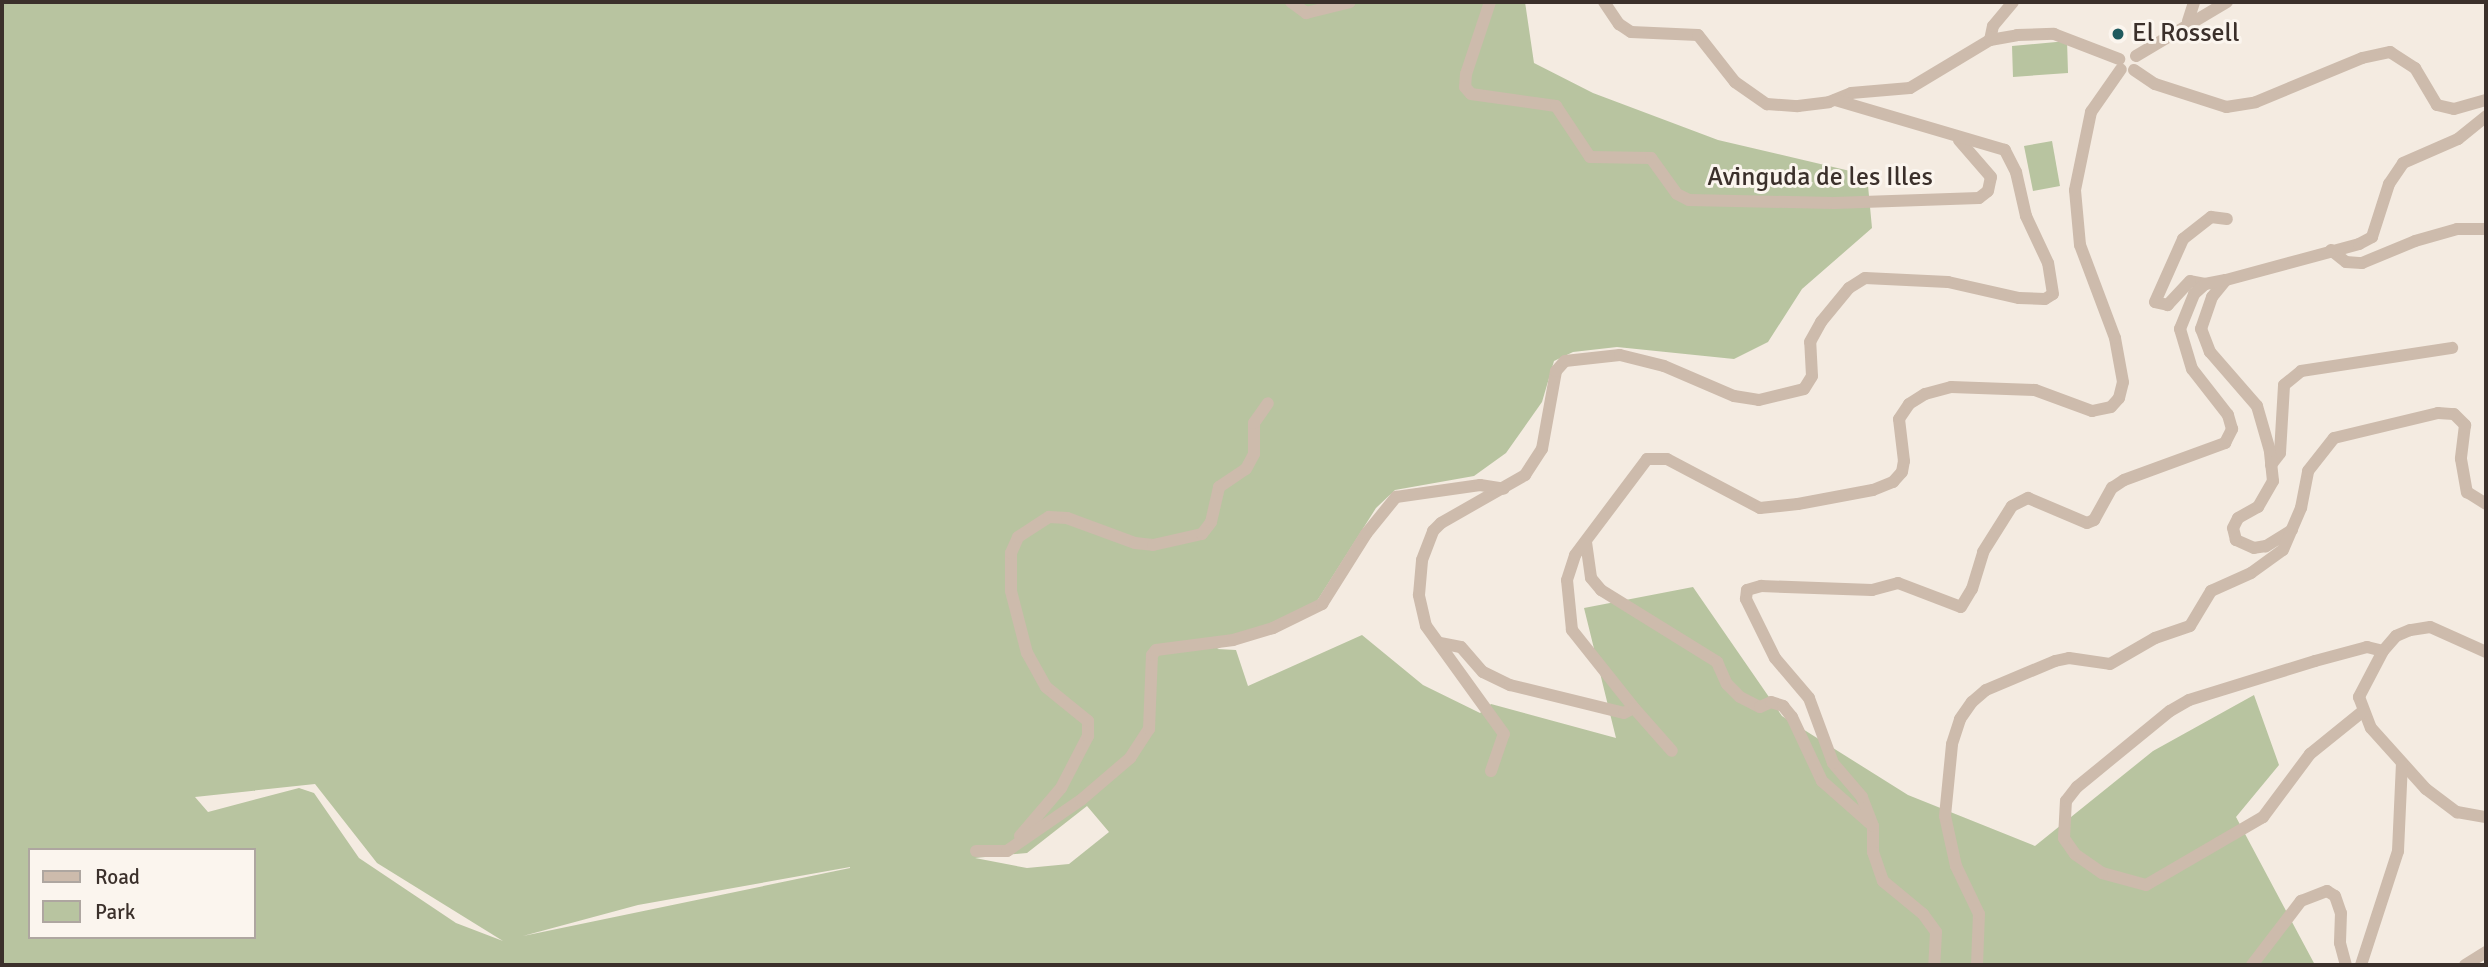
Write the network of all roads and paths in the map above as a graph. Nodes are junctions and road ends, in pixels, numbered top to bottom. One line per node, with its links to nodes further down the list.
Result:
1 (1291, 2): 2 (street)
2 (1350, 2)
3 (1490, 2): 14 (street, Avinguda de les Illes)
4 (1604, 2): 11 (street)
5 (2013, 2): 9 (street)
6 (2194, 2): 8 (street)
7 (2227, 2): 8 (street)
8 (2188, 21): 10 (street)
9 (1990, 40): 10 (street); 11 (street)
10 (2125, 66): 12 (street); 26 (street)
11 (1835, 100): 14 (street)
12 (2486, 100)
13 (2486, 116): 17 (street)
14 (1951, 134): 23 (street)
15 (2227, 219): 19 (street)
16 (2486, 229): 17 (street)
17 (2332, 250): 18 (street)
18 (2226, 280): 19 (street); 22 (street)
19 (2205, 284): 36 (street)
20 (2452, 348): 22 (street)
21 (1268, 403): 37 (street)
22 (2271, 465): 25 (street)
23 (1504, 489): 27 (street); 37 (street)
24 (2486, 504): 25 (street)
25 (2293, 529): 41 (street)
26 (1586, 542): 30 (street); 36 (street)
27 (1440, 643): 30 (street); 34 (street)
28 (2383, 651): 29 (street); 31 (street); 31 (street)
29 (2486, 652)
30 (1634, 708): 32 (street)
31 (2362, 712): 33 (street)
32 (1672, 751)
33 (2402, 764): 35 (street); 44 (street)
34 (1491, 771)
35 (2486, 817)
36 (1873, 826): 40 (street)
37 (1017, 843): 38 (street)
38 (976, 851)
39 (2486, 952): 45 (street)
40 (1934, 965)
41 (1977, 965)
42 (2252, 965): 43 (street)
43 (2346, 965)
44 (2361, 965)
45 (2465, 965)

